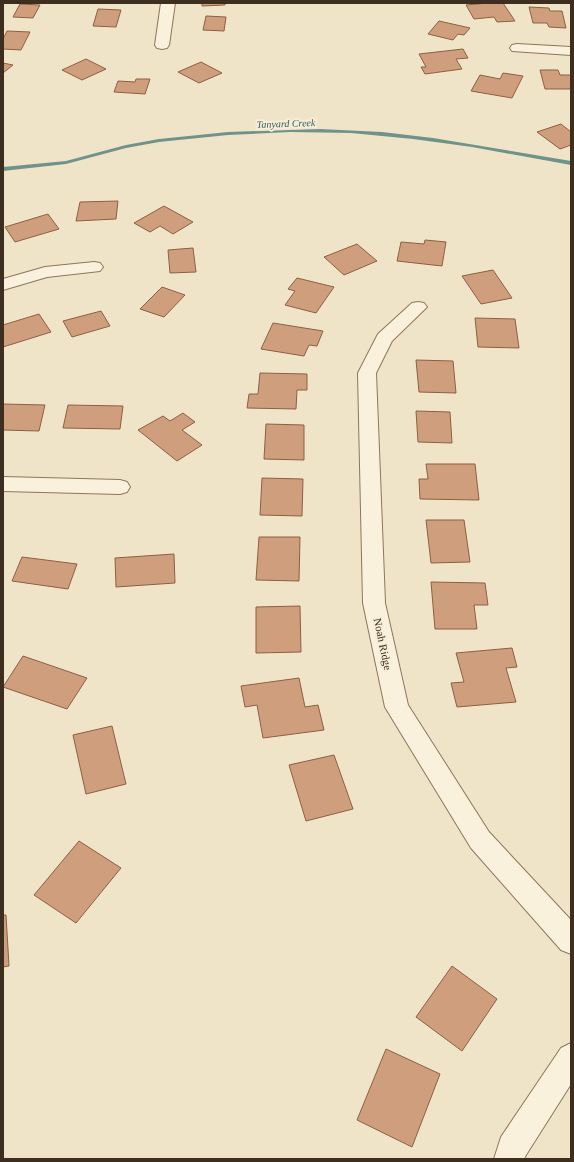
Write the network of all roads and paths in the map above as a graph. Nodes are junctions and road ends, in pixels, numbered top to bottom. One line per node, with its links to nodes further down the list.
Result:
1 (168, 3): 2 (street)
2 (162, 45)
3 (517, 48): 4 (street)
4 (571, 51)
5 (94, 267): 6 (street)
6 (3, 285)
7 (418, 307): 10 (street, Noah Ridge)
8 (3, 484): 9 (street)
9 (120, 487)
10 (571, 941)
11 (571, 1058): 12 (street)
12 (509, 1159)

